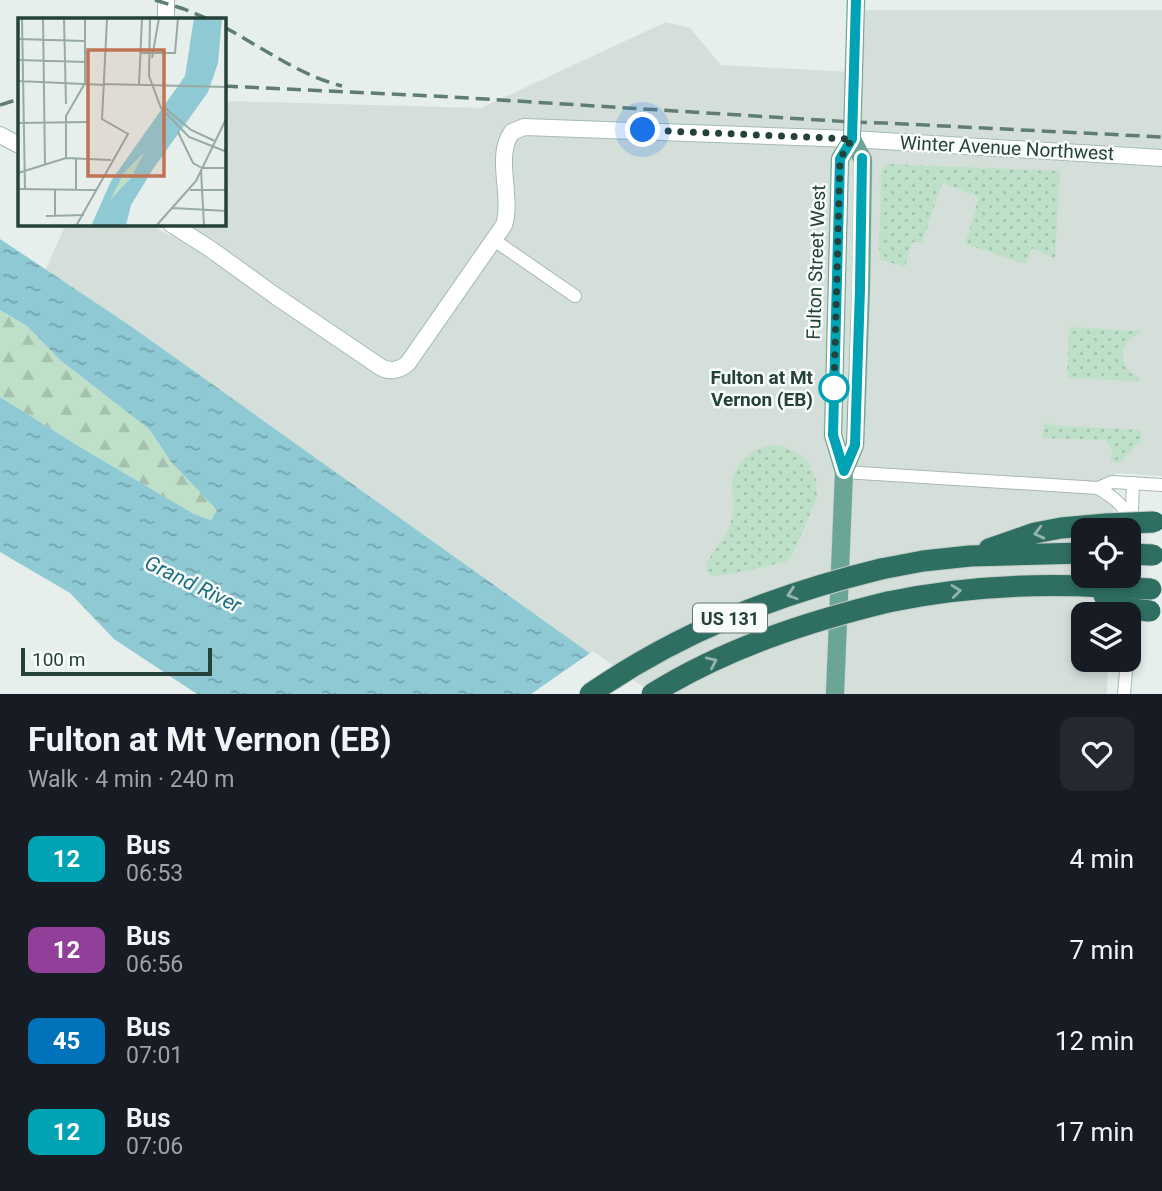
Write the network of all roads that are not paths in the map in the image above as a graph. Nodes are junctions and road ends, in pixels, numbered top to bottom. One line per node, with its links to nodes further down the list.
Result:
1 (166, 0): 3 (street)
2 (856, 0): 5 (main road, Fulton Street West)
3 (166, 18)
4 (0, 135): 6 (street)
5 (852, 139): 7 (street, Winter Avenue Northwest); 9 (street, Winter Avenue Northwest); 11 (main road, Fulton Street West)
6 (18, 144)
7 (1162, 158)
8 (174, 226): 9 (street)
9 (494, 240): 10 (street)
10 (575, 296)
11 (844, 471): 14 (street); 26 (main road, Fulton Street West)
12 (1133, 483): 13 (street); 14 (street); 16 (street)
13 (1162, 485)
14 (1098, 488): 15 (street)
15 (1129, 518)
16 (1132, 518)
17 (1158, 522): 19 (highway, one-way to 19, bridge)
18 (1071, 553): 19 (highway, US 131)
19 (970, 556): 24 (highway, US 131, one-way to 24, bridge)
20 (1156, 589): 21 (highway, US 131, bridge)
21 (1099, 590): 22 (highway, bridge); 25 (highway, US 131, one-way to 21, bridge)
22 (1156, 612)
23 (1126, 672): 27 (street)
24 (590, 694)
25 (652, 694)
26 (835, 694)
27 (1124, 694)

